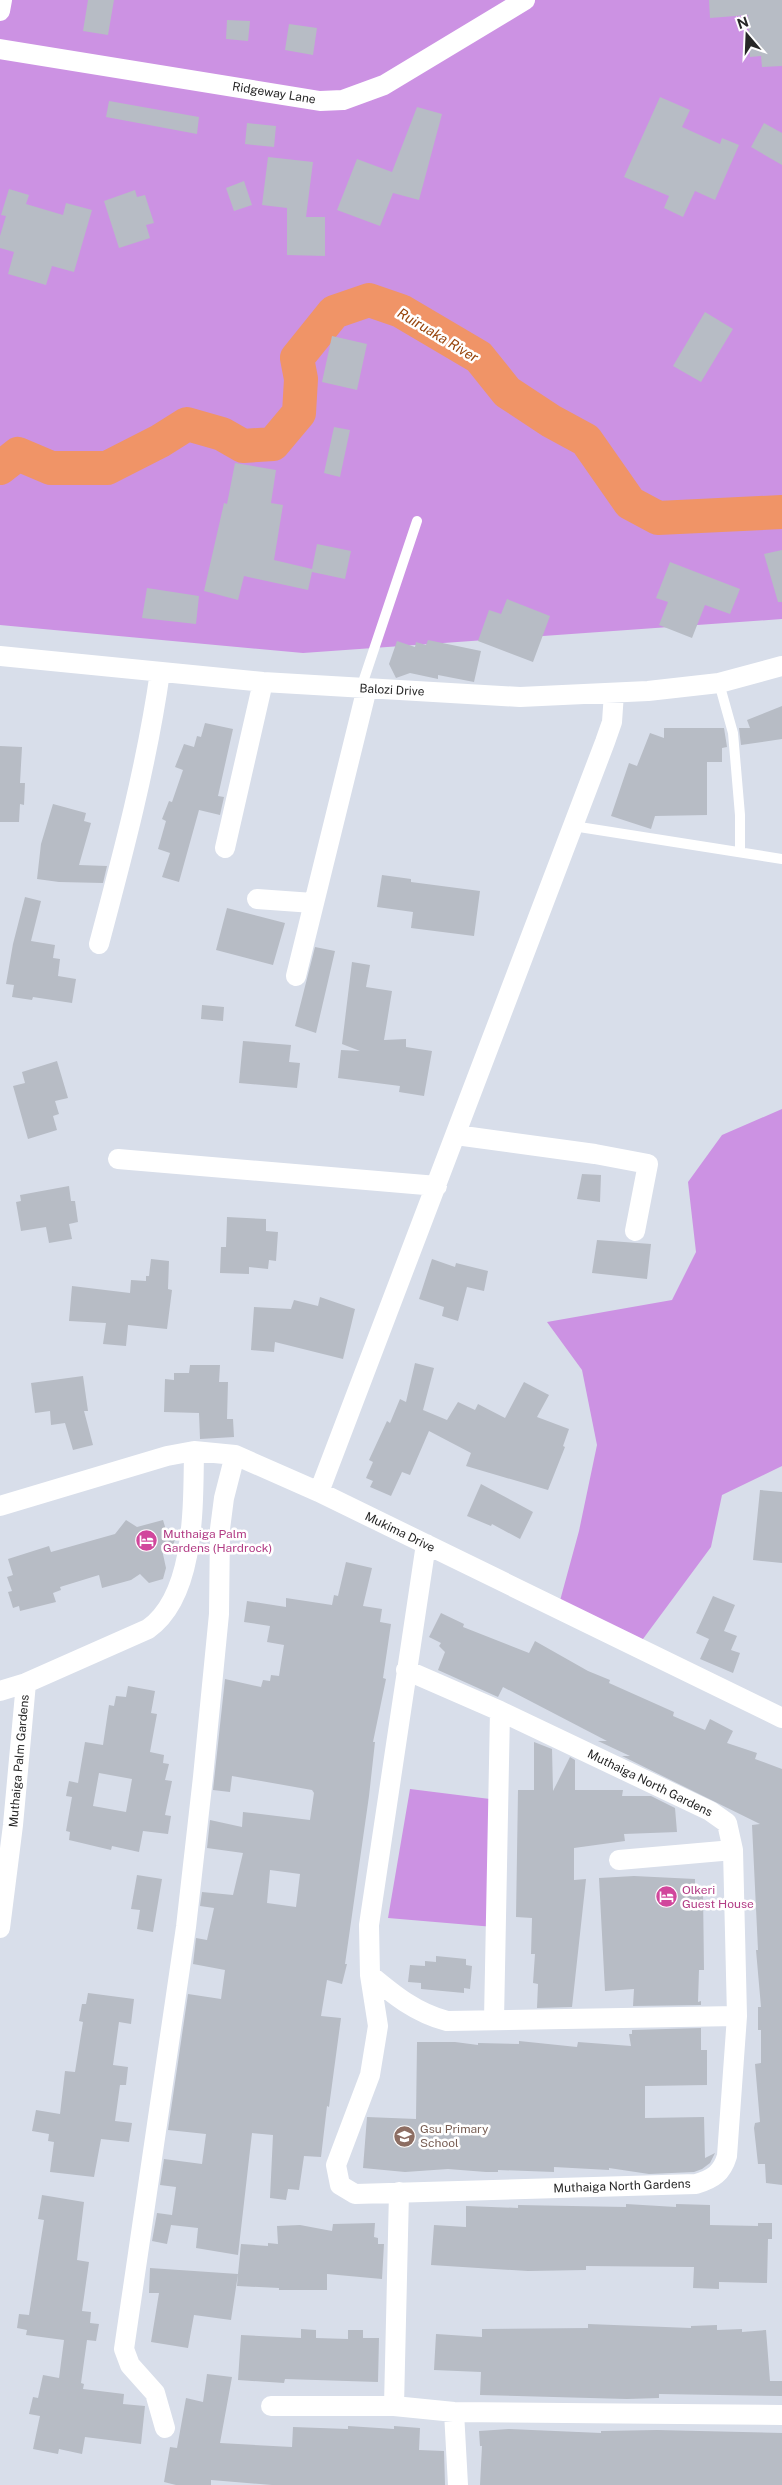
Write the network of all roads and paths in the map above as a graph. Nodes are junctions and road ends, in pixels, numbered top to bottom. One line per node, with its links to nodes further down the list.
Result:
1 (2, 0): 3 (street)
2 (525, 0): 4 (street, Ridgeway Lane)
3 (0, 11)
4 (0, 49)
5 (417, 520): 11 (lane)
6 (0, 656): 8 (street, Balozi Drive)
7 (782, 666): 10 (street, Balozi Drive)
8 (160, 672): 9 (street, Balozi Drive); 19 (street)
9 (263, 682): 11 (street, Balozi Drive); 14 (street)
10 (719, 684): 12 (street, Balozi Drive); 15 (lane)
11 (364, 688): 12 (street, Balozi Drive); 18 (street)
12 (614, 693): 13 (street)
13 (573, 826): 15 (lane); 21 (street)
14 (225, 848)
15 (740, 852): 16 (lane)
16 (782, 859)
17 (257, 899): 18 (street)
18 (313, 903): 20 (street)
19 (99, 944)
20 (296, 976)
21 (456, 1135): 23 (street); 24 (street)
22 (118, 1159): 23 (street)
23 (437, 1186): 27 (street)
24 (635, 1231)
25 (194, 1451): 26 (street, Mukima Drive); 28 (street, Mukima Drive); 31 (street, Muthaiga Palm Gardens)
26 (235, 1455): 27 (street, Mukima Drive); 46 (street)
27 (319, 1492): 29 (street, Mukima Drive)
28 (0, 1506)
29 (426, 1544): 30 (street, Muthaiga North Gardens); 34 (street, Mukima Drive)
30 (406, 1670): 33 (street, Muthaiga North Gardens); 38 (street, Muthaiga North Gardens)
31 (26, 1682): 32 (street, Muthaiga Palm Gardens); 37 (street, Muthaiga Palm Gardens)
32 (0, 1691)
33 (500, 1711): 35 (street, Muthaiga North Gardens); 40 (street)
34 (782, 1718)
35 (733, 1850): 36 (street); 39 (street, Muthaiga North Gardens)
36 (619, 1860)
37 (0, 1928)
38 (370, 1975): 40 (street); 41 (street, Muthaiga North Gardens)
39 (737, 2016): 40 (street); 41 (street, Muthaiga North Gardens)
40 (494, 2020)
41 (399, 2192): 43 (street)
42 (271, 2406): 43 (street)
43 (394, 2406): 44 (street)
44 (454, 2412): 45 (street); 47 (street)
45 (782, 2415)
46 (165, 2428)
47 (458, 2485)

